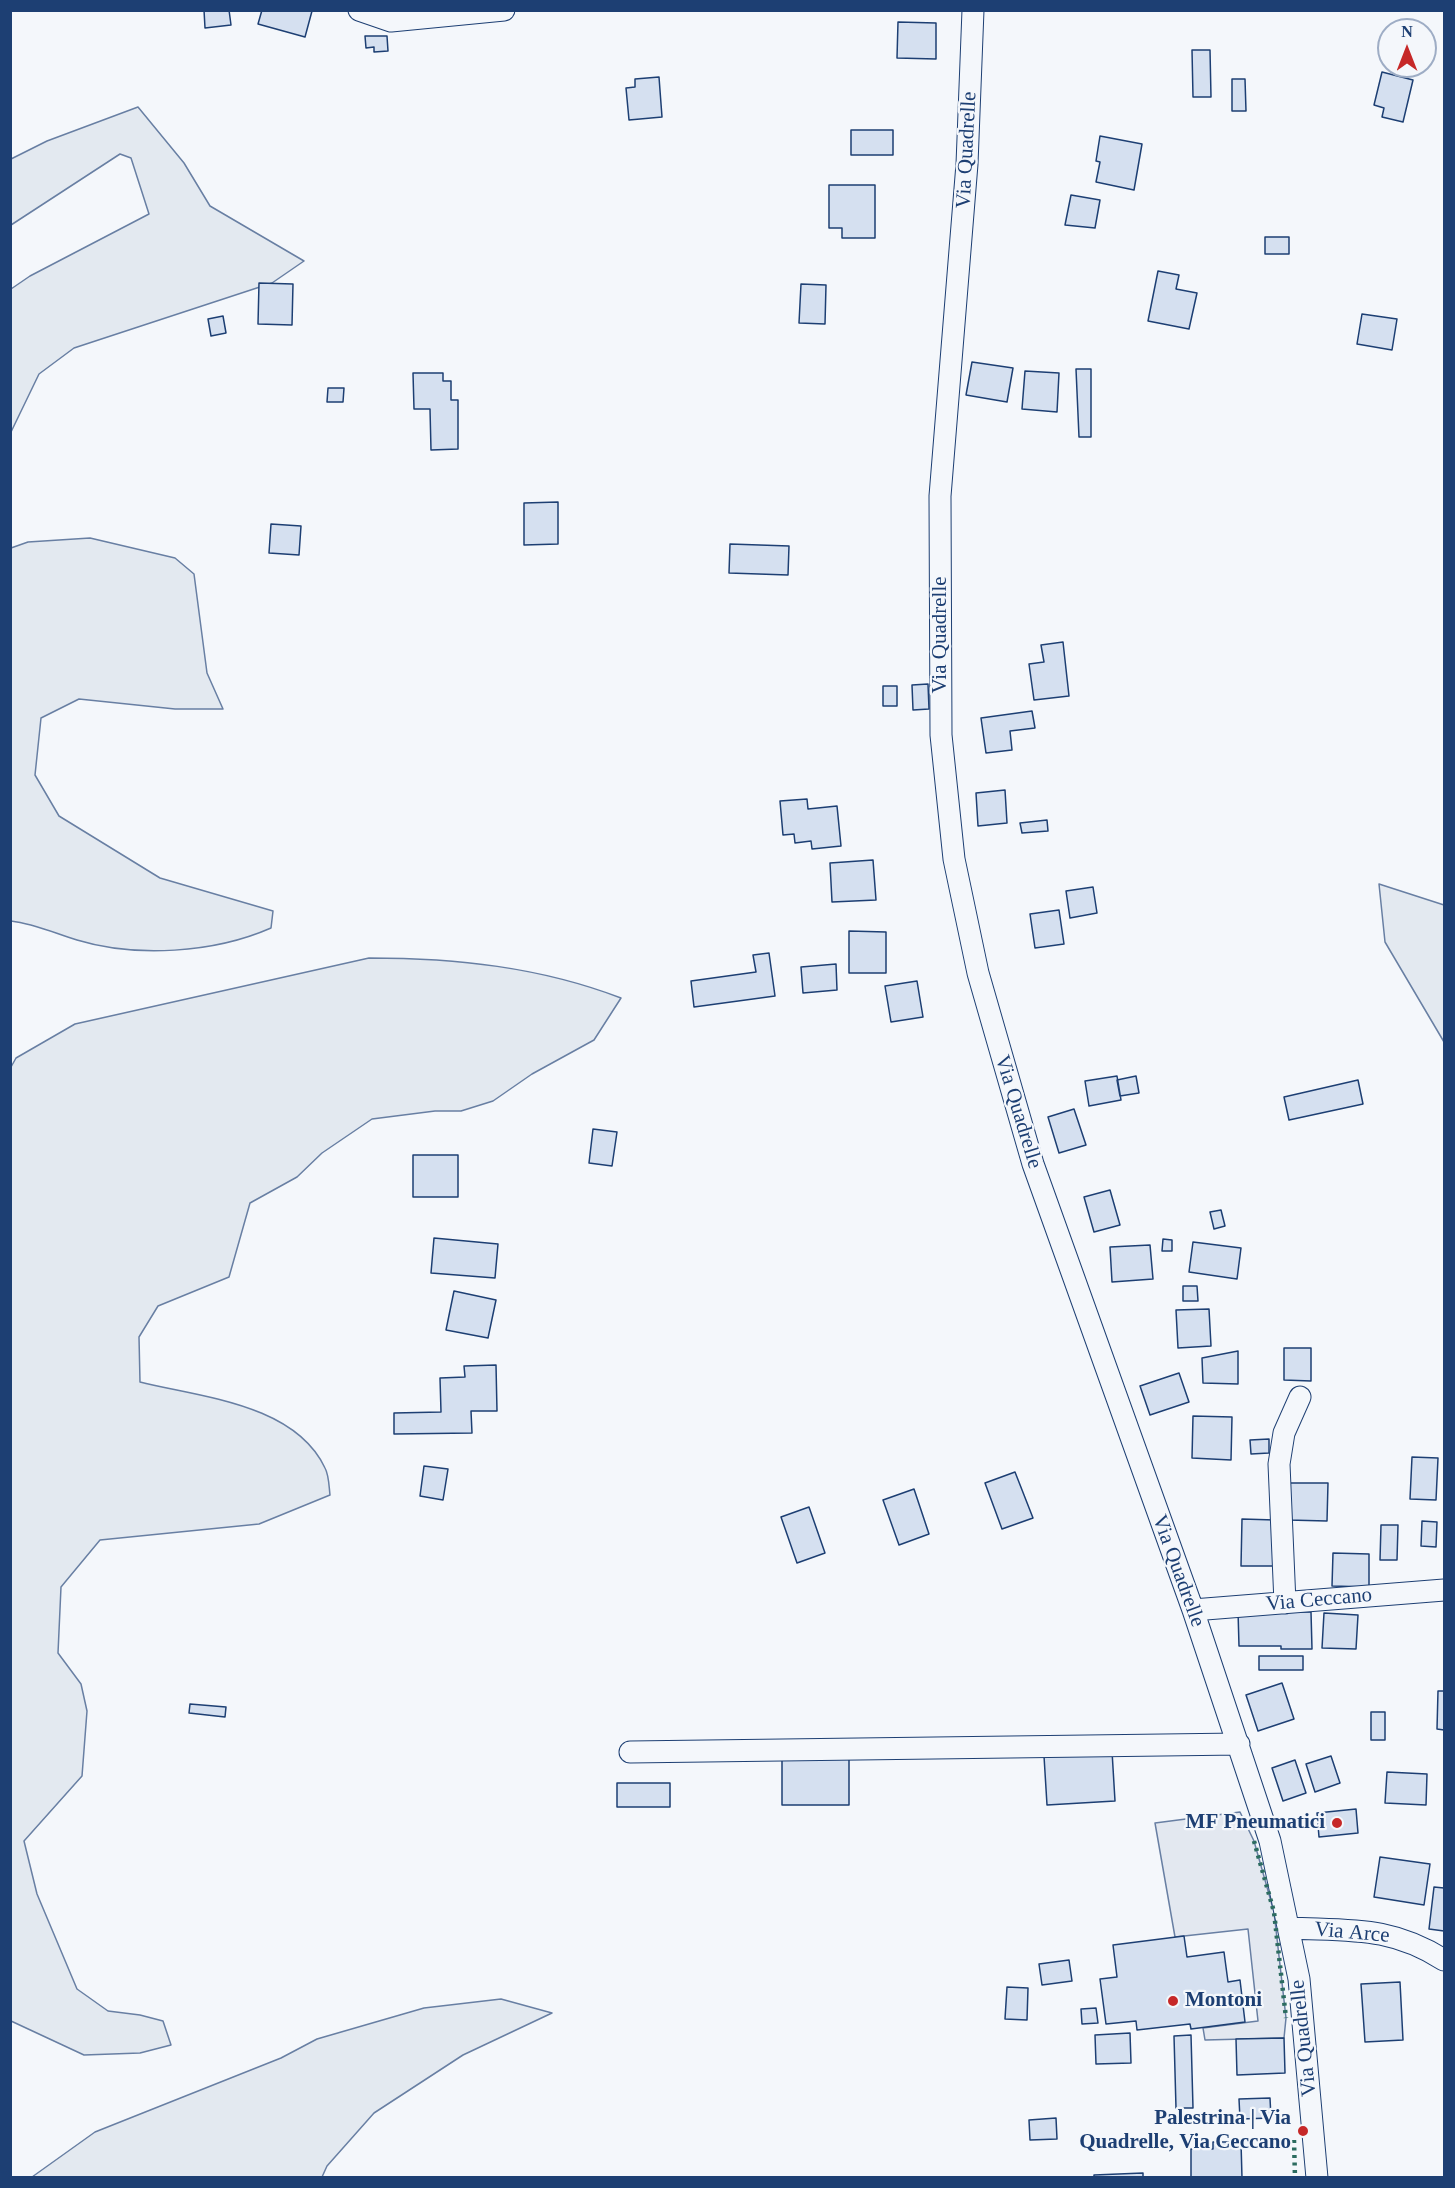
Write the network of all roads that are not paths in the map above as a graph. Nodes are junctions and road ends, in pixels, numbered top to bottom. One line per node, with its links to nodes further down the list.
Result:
1 (359, 10): 2 (street)
2 (504, 10)
3 (973, 10): 7 (street, Via Quadrelle)
4 (1300, 1397): 6 (street)
5 (1444, 1590): 6 (street, Via Ceccano)
6 (1285, 1603): 7 (street, Via Ceccano)
7 (1193, 1610): 8 (street, Via Quadrelle)
8 (1239, 1744): 9 (street); 10 (street, Via Quadrelle)
9 (630, 1752)
10 (1290, 1928): 11 (street, Via Arce); 12 (street, Via Quadrelle)
11 (1444, 1960)
12 (1317, 2178)

